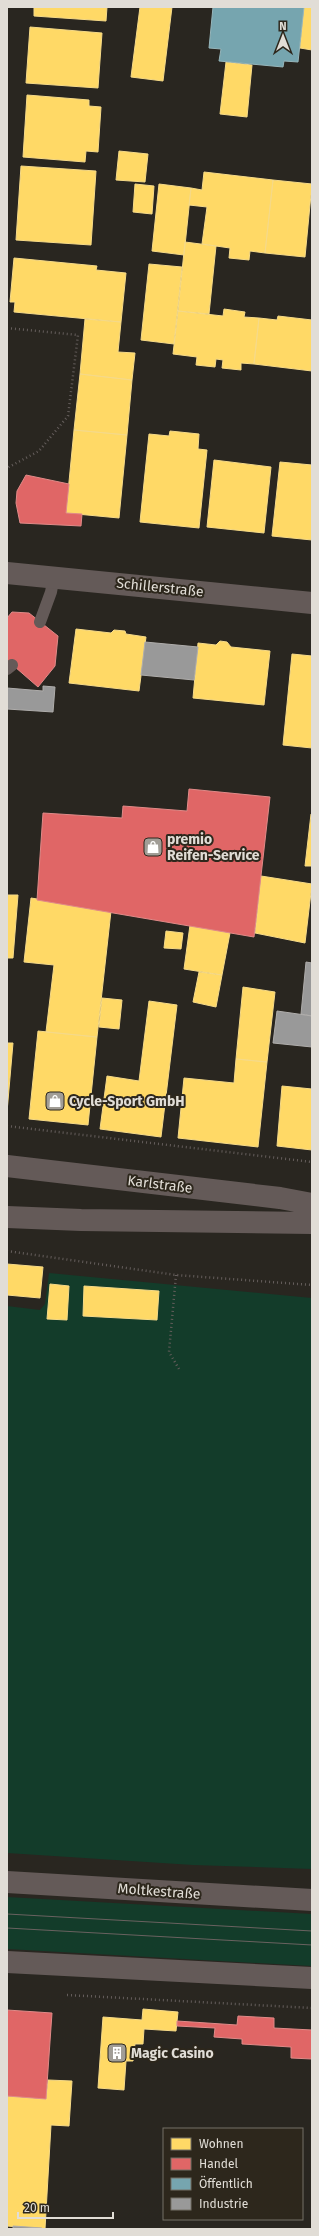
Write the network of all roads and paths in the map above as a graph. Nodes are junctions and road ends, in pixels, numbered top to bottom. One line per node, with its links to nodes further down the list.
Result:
1 (7, 328): 2 (path)
2 (7, 468)
3 (7, 573): 4 (street, Schillerstraße)
4 (54, 576): 5 (street, Schillerstraße); 6 (lane)
5 (312, 603)
6 (40, 622)
7 (7, 1126): 8 (path)
8 (312, 1162)
9 (7, 1166): 10 (street, Karlstraße)
10 (312, 1204)
11 (7, 1217): 12 (street)
12 (312, 1223)
13 (7, 1251): 14 (path)
14 (176, 1275): 15 (path); 16 (path)
15 (312, 1285)
16 (179, 1369)
17 (7, 1882): 18 (street, Moltkestraße)
18 (312, 1900)
19 (7, 1962): 20 (street)
20 (312, 1978)

